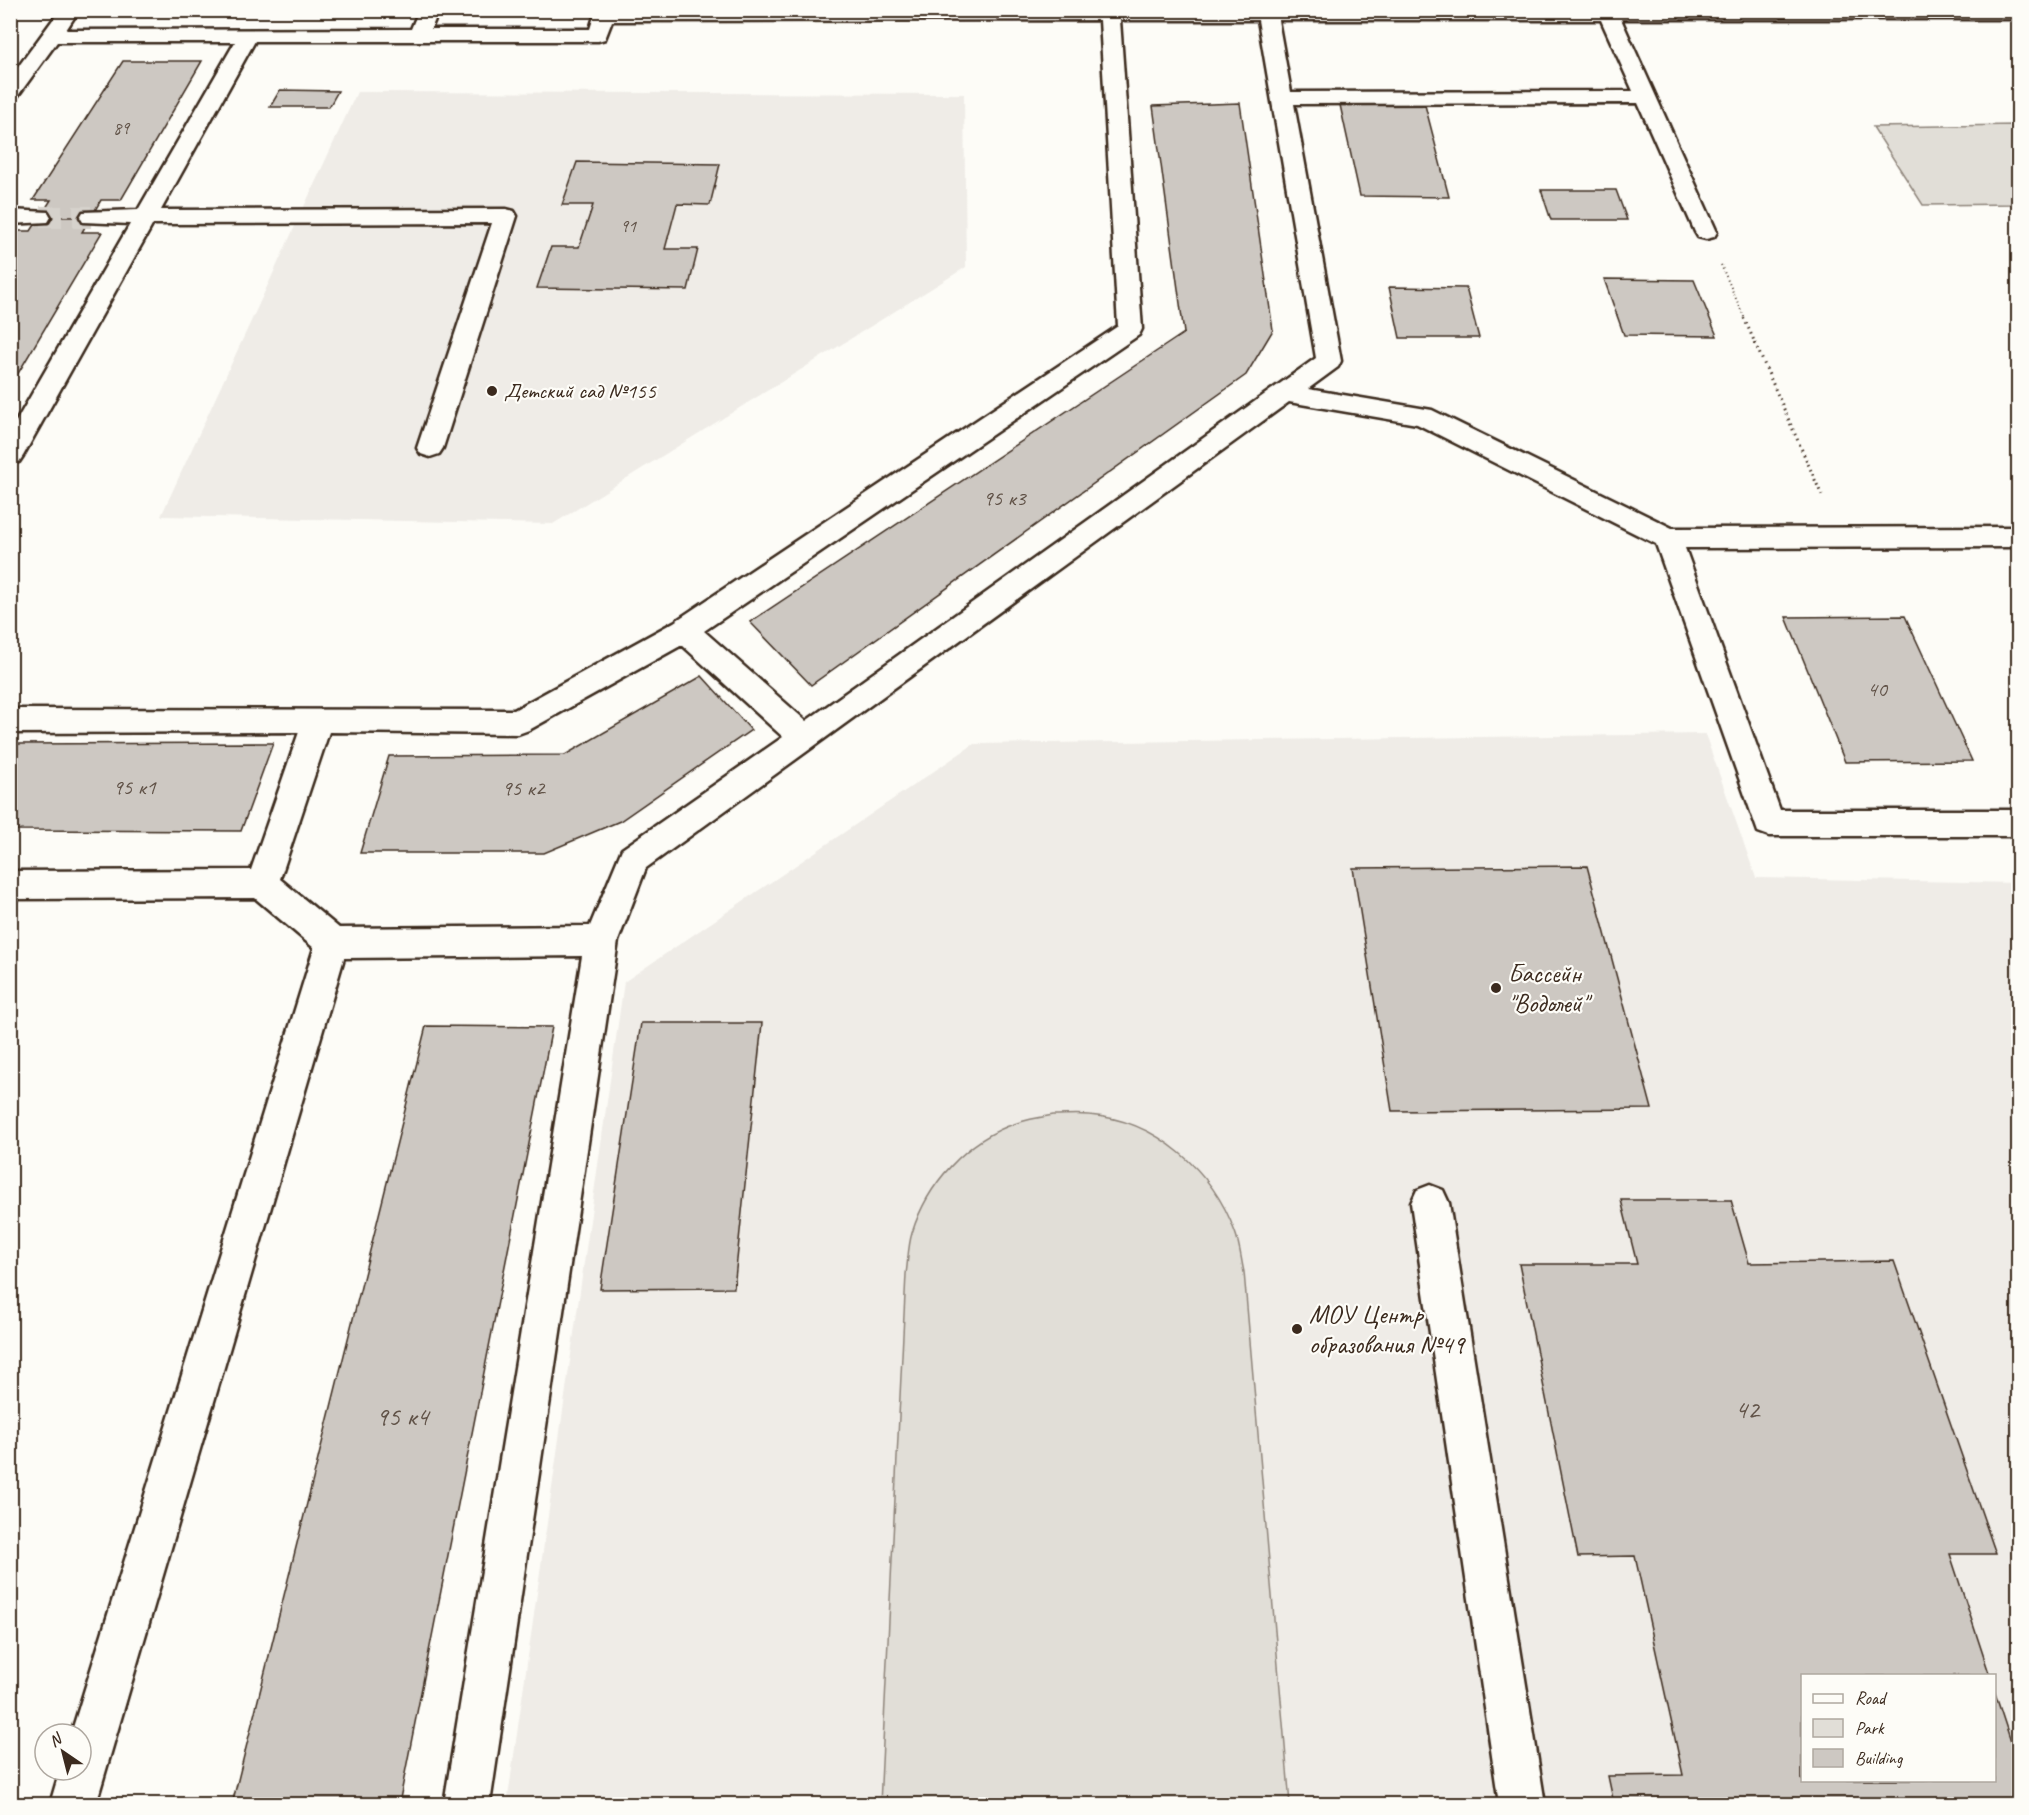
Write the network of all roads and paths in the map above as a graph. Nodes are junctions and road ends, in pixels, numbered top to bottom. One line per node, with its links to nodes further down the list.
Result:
1 (70, 10): 11 (street)
2 (429, 10): 10 (street)
3 (856, 12): 6 (street); 8 (street)
4 (1328, 12): 5 (street); 9 (street)
5 (1608, 12): 7 (street); 14 (street)
6 (605, 13): 10 (street)
7 (2019, 13)
8 (1110, 14): 9 (street); 27 (street)
9 (1268, 14): 15 (street)
10 (418, 35): 12 (street)
11 (52, 36): 12 (street); 13 (street)
12 (248, 36): 19 (street)
13 (10, 93)
14 (1646, 97): 15 (street); 20 (street)
15 (1282, 98): 21 (street)
16 (10, 217): 17 (street)
17 (40, 217)
18 (91, 217): 19 (street)
19 (146, 217): 22 (street); 23 (street)
20 (1706, 232): 26 (path)
21 (1283, 393): 25 (street); 30 (street)
22 (430, 448)
23 (10, 456)
24 (2019, 537): 26 (street)
25 (1668, 538): 26 (street); 31 (street)
26 (1840, 538)
27 (684, 630): 28 (street); 30 (street)
28 (318, 720): 29 (street); 32 (street)
29 (10, 721)
30 (805, 738): 34 (street)
31 (2019, 823)
32 (262, 884): 33 (street); 35 (street)
33 (10, 885)
34 (601, 941): 35 (street); 38 (street)
35 (332, 943): 37 (street)
36 (1430, 1203): 39 (street)
37 (73, 1804)
38 (467, 1804)
39 (1522, 1804)

